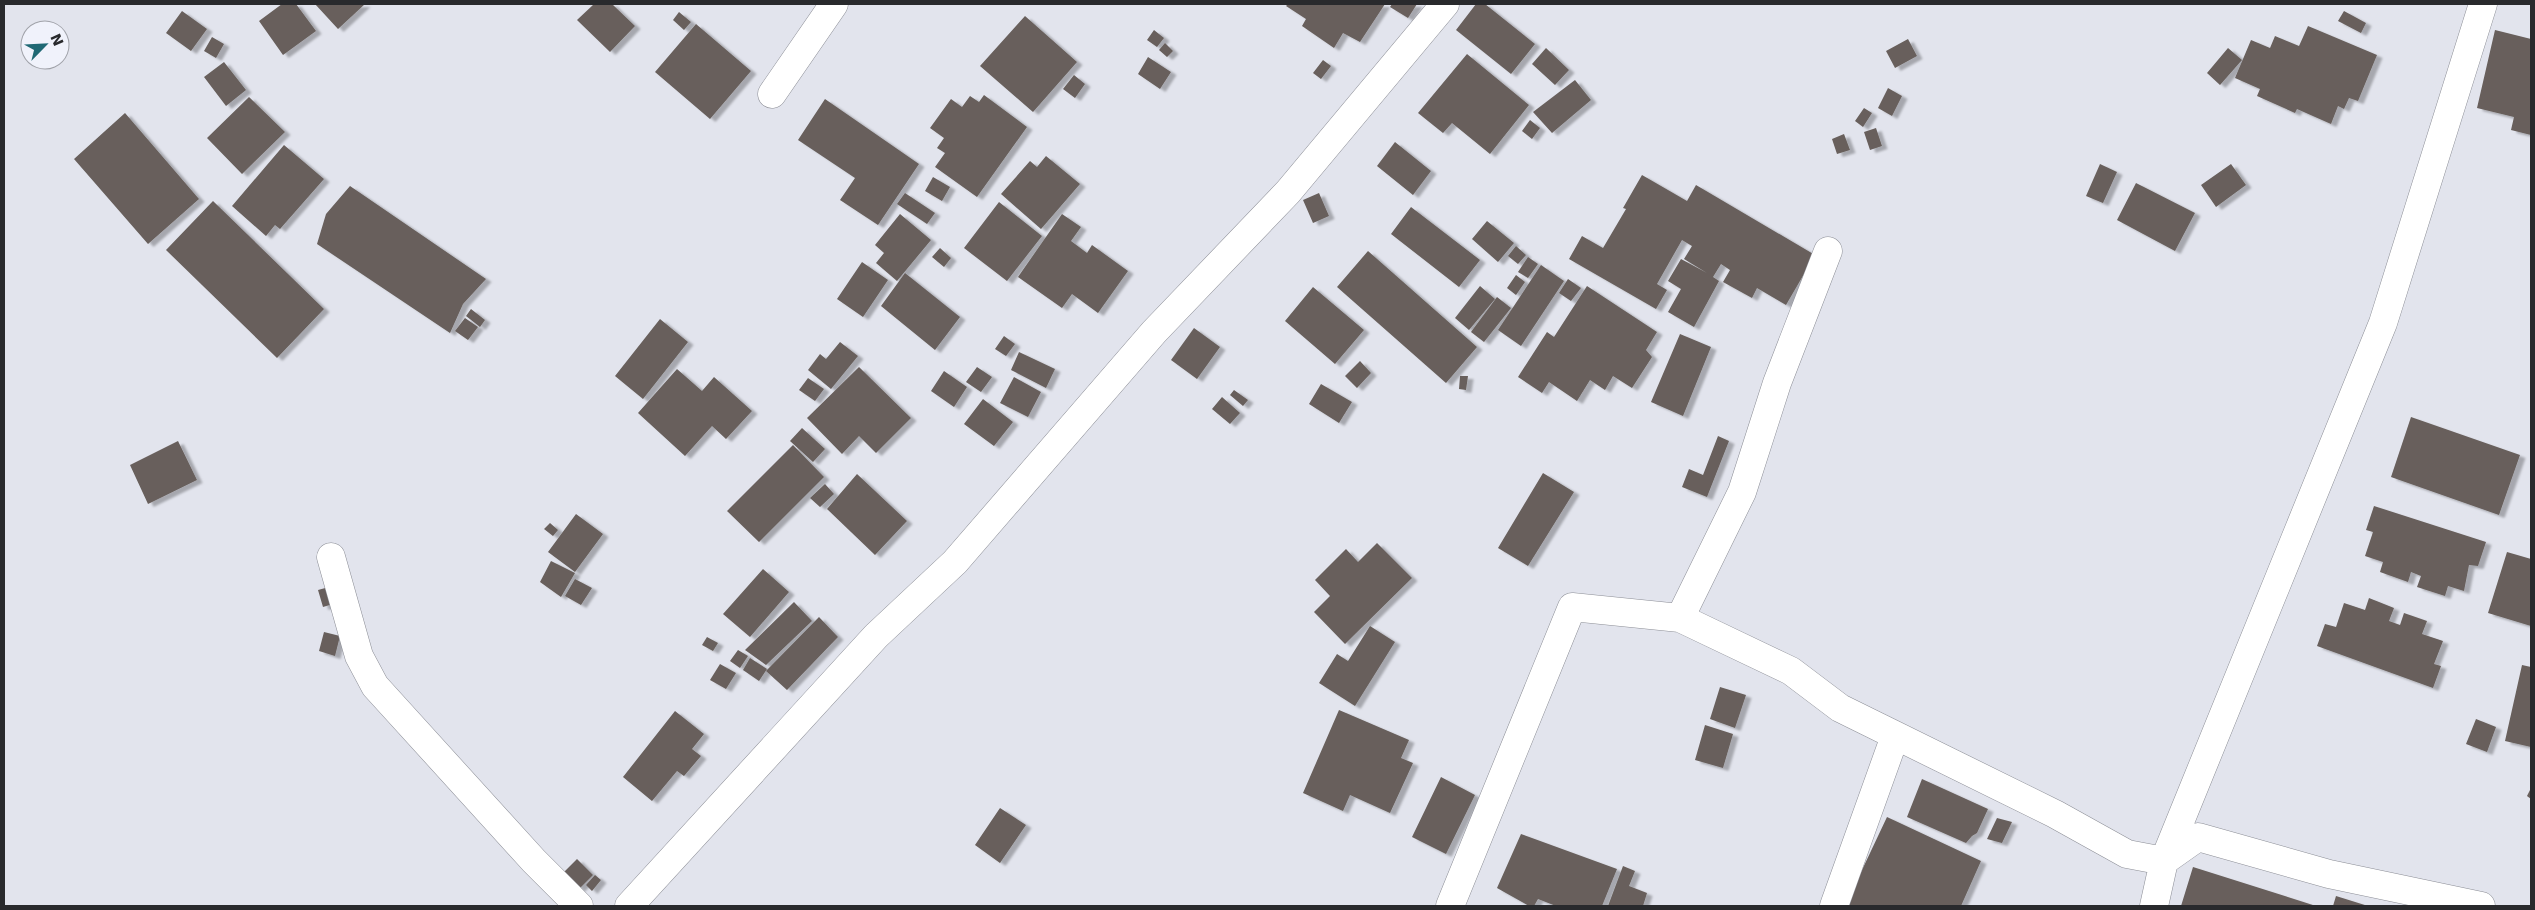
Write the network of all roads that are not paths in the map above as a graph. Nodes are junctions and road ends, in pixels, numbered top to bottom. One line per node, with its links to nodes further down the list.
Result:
1 (834, 4): 4 (street)
2 (1445, 4): 11 (street)
3 (2483, 4): 9 (street)
4 (772, 94)
5 (1828, 251): 7 (street)
6 (331, 556): 10 (street)
7 (1680, 618): 8 (street); 12 (street)
8 (1895, 736): 9 (street); 13 (street)
9 (2164, 861): 14 (street); 15 (street)
10 (579, 906)
11 (629, 906)
12 (1450, 906)
13 (1834, 906)
14 (2154, 906)
15 (2481, 906)

